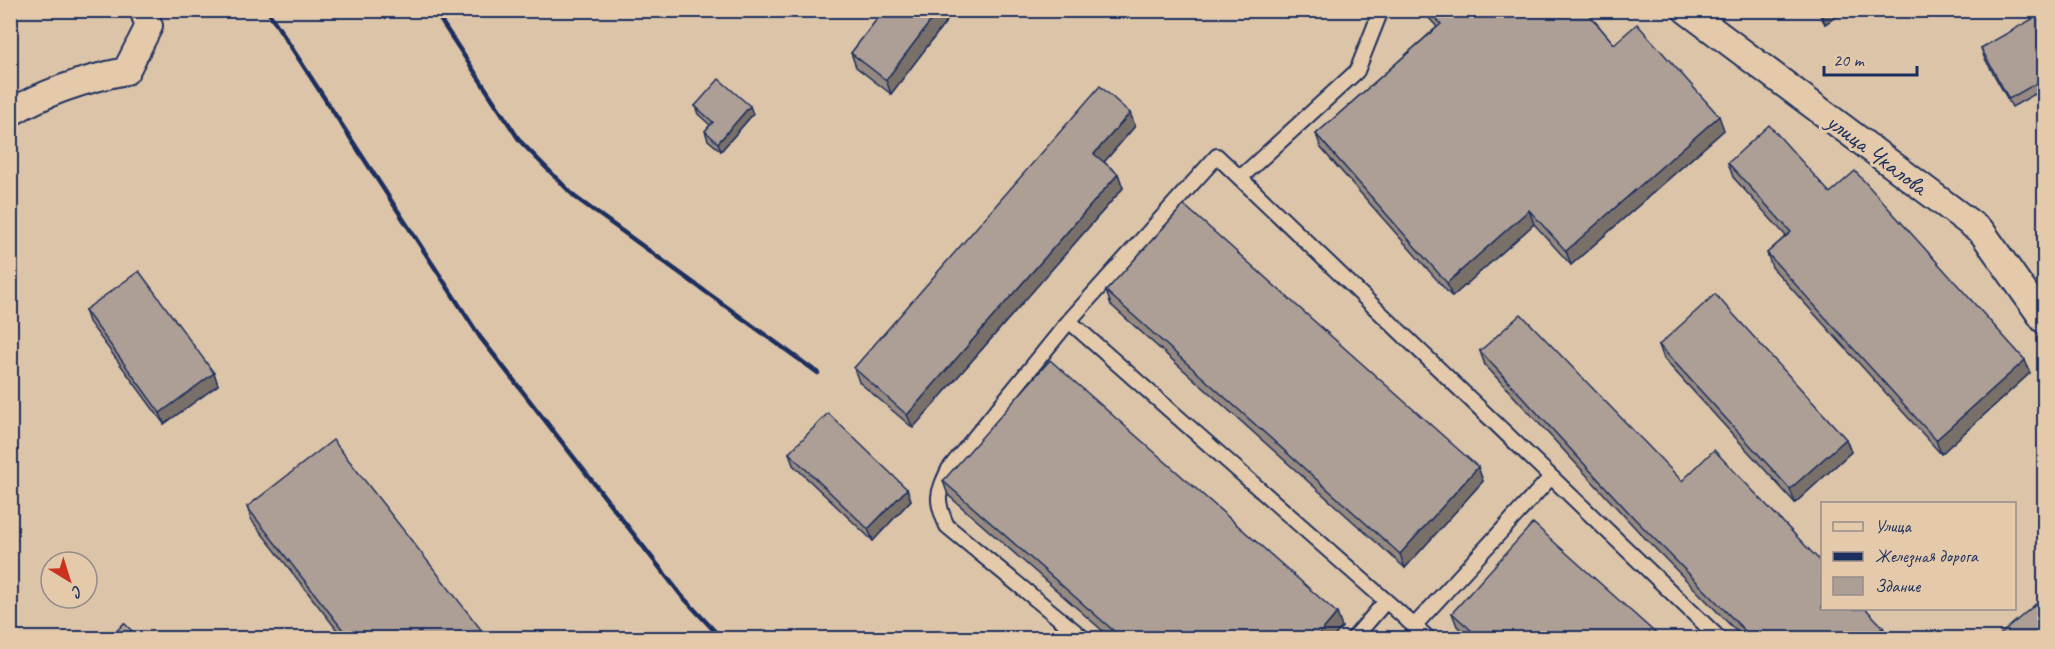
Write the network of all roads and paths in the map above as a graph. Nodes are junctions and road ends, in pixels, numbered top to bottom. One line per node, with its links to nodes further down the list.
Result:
1 (143, 10): 4 (street)
2 (1378, 10): 5 (lane)
3 (1686, 10): 6 (street, улица Чкалова)
4 (10, 113)
5 (1240, 178): 7 (lane); 8 (lane)
6 (2044, 320)
7 (1069, 321): 9 (lane); 11 (lane)
8 (1551, 477): 10 (lane); 14 (lane)
9 (1386, 601): 10 (lane); 12 (lane)
10 (1414, 626): 13 (lane)
11 (1083, 639)
12 (1354, 639)
13 (1428, 639)
14 (1719, 639)

